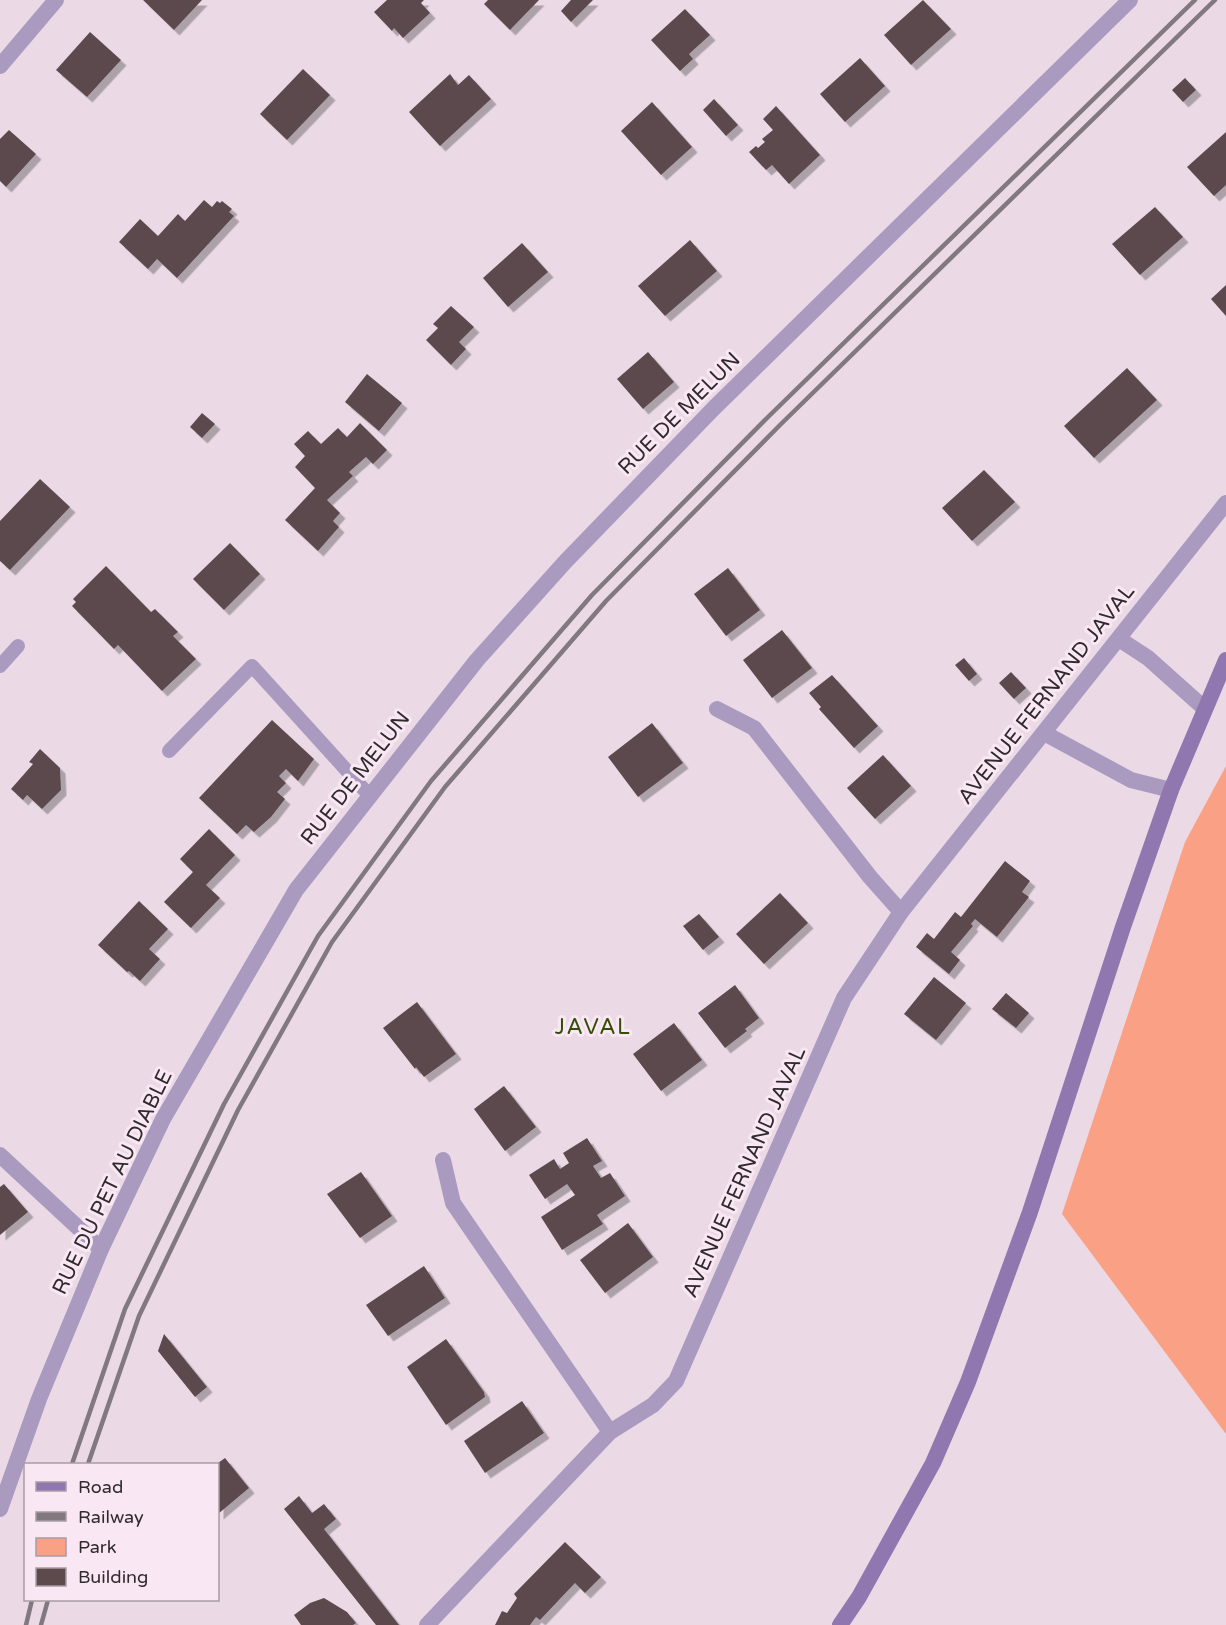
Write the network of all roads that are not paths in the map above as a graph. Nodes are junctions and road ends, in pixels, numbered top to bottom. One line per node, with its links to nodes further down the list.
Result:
1 (56, 0): 3 (street)
2 (1130, 0): 14 (street, RUE DE MELUN)
3 (0, 66)
4 (1226, 503): 5 (street, AVENUE FERNAND JAVAL)
5 (1119, 639): 9 (street); 11 (street, AVENUE FERNAND JAVAL)
6 (18, 646): 8 (lane)
7 (1226, 660): 9 (main road)
8 (0, 666)
9 (1204, 708): 13 (main road)
10 (717, 709): 16 (street)
11 (1044, 733): 13 (street); 16 (street, AVENUE FERNAND JAVAL)
12 (169, 751): 14 (lane)
13 (1171, 790): 23 (main road)
14 (369, 795): 15 (street, RUE DE MELUN)
15 (296, 890): 19 (street, RUE DU PET AU DIABLE)
16 (901, 912): 20 (street, AVENUE FERNAND JAVAL)
17 (0, 1155): 19 (street)
18 (443, 1160): 20 (street)
19 (101, 1249): 21 (street, RUE DU PET AU DIABLE)
20 (610, 1432): 22 (street, AVENUE FERNAND JAVAL)
21 (0, 1509)
22 (427, 1625)
23 (840, 1625)

